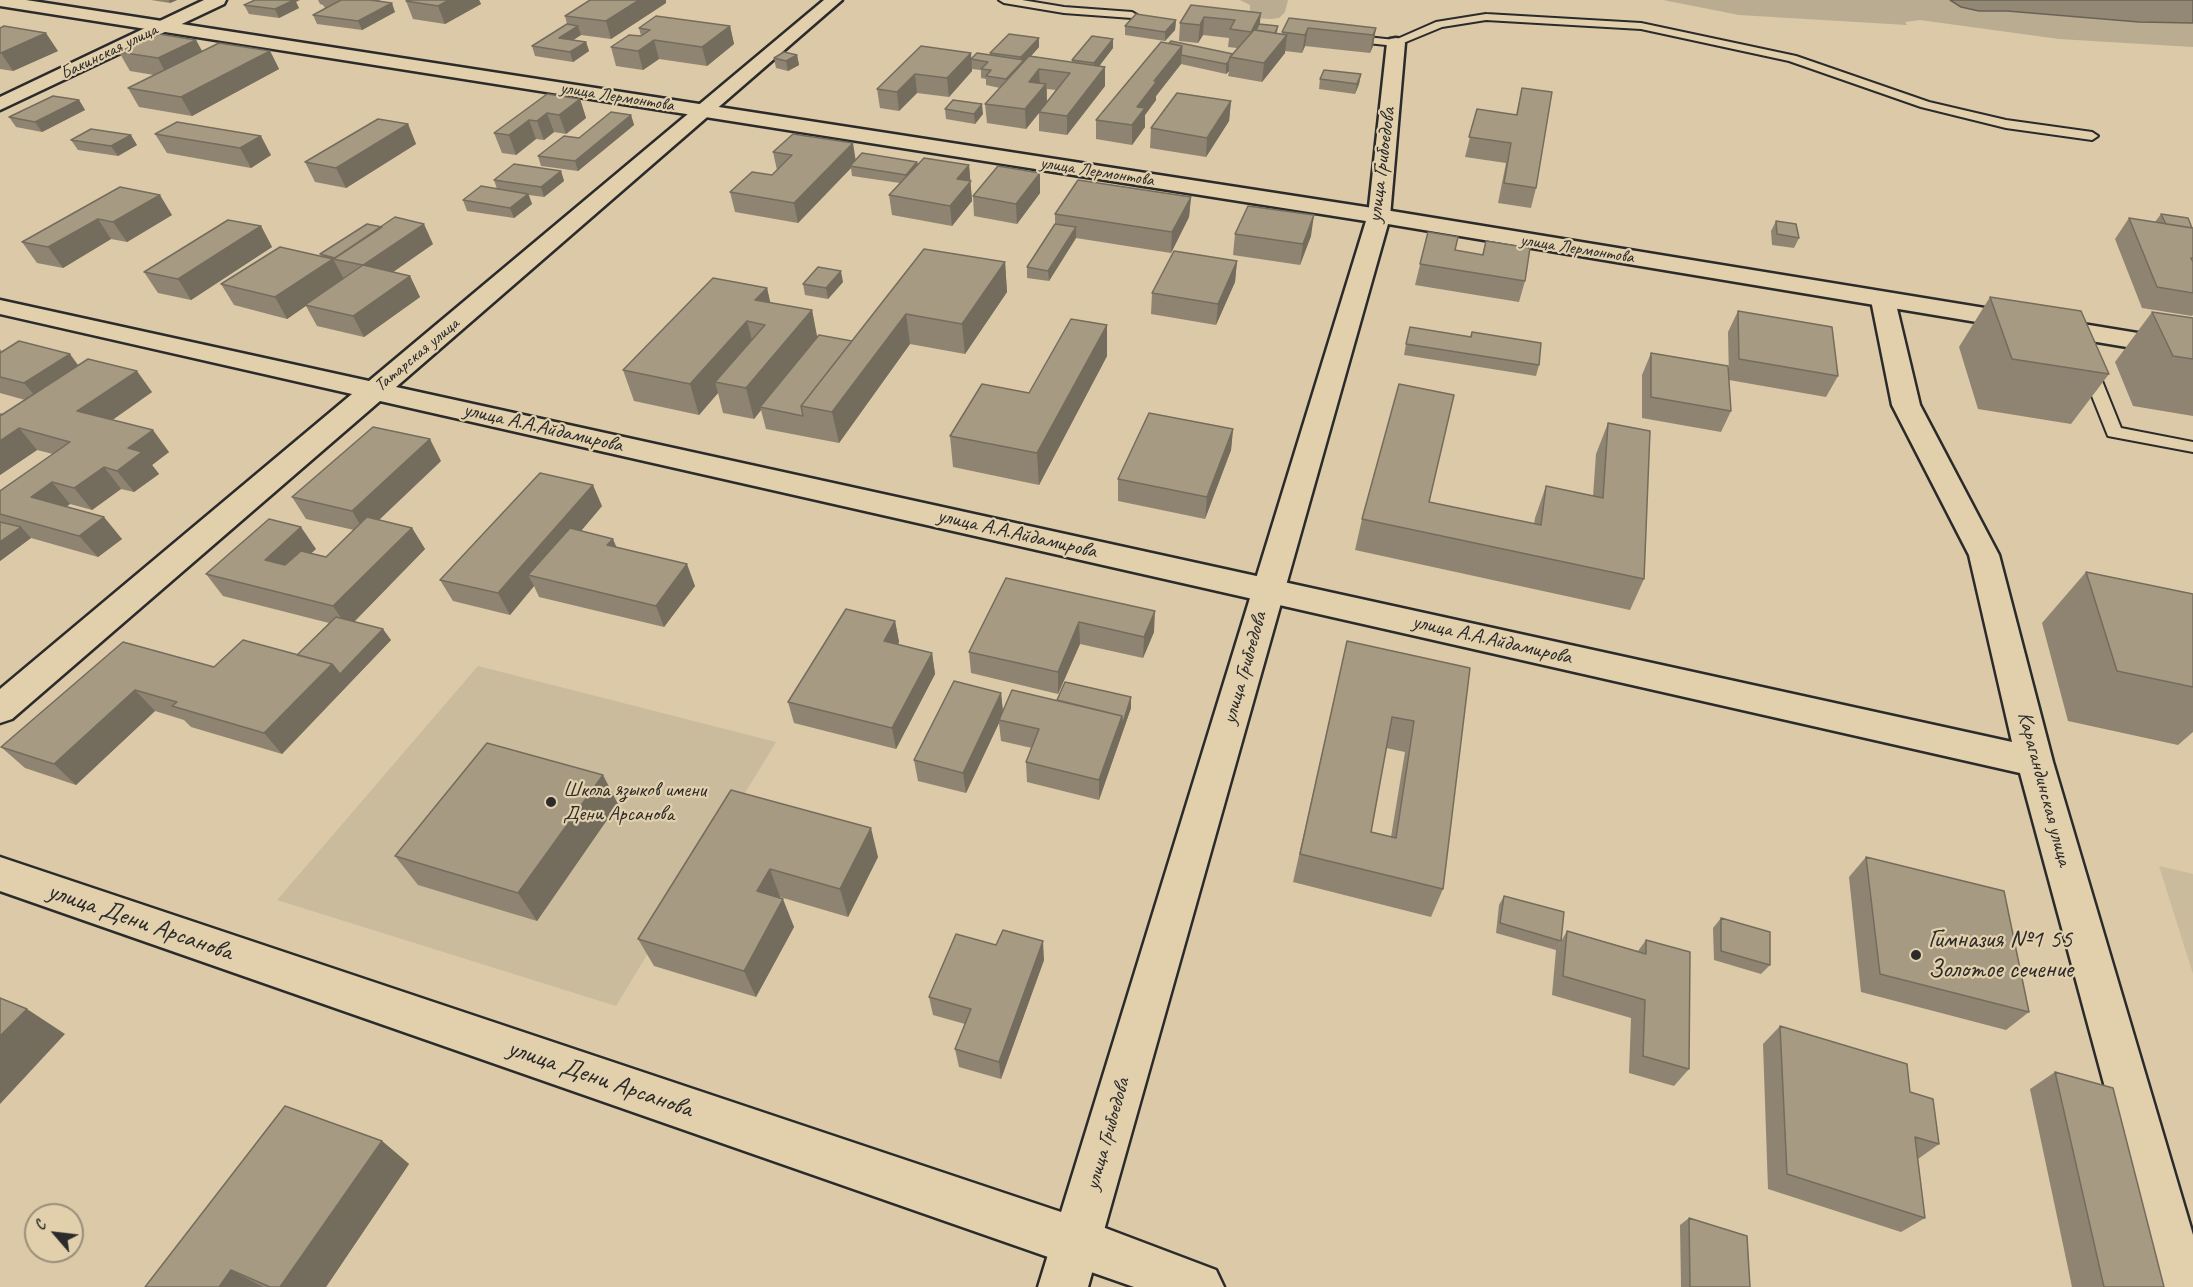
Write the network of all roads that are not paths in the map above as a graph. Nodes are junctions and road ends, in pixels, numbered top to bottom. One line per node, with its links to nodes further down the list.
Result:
1 (218, 0): 6 (street, Бакинская улица)
2 (834, 0): 10 (street, Татарская улица)
3 (1004, 0): 5 (lane)
4 (0, 1): 6 (street, улица Лермонтова)
5 (1132, 15)
6 (163, 26): 9 (street, Бакинская улица); 10 (street, улица Лермонтова)
7 (1337, 36): 8 (lane)
8 (1396, 43): 11 (lane); 12 (street, улица Грибоедова)
9 (0, 104)
10 (704, 110): 12 (street, улица Лермонтова); 17 (street, Татарская улица)
11 (2092, 135)
12 (1379, 216): 13 (street, улица Лермонтова); 19 (street, улица Грибоедова)
13 (1883, 300): 15 (street, улица Лермонтова); 21 (street, Карагандинская улица)
14 (0, 307): 17 (street, улица А.А.Айдамирова)
15 (2074, 330): 16 (street, улица Лермонтова); 18 (lane)
16 (2193, 350)
17 (376, 390): 19 (street, улица А.А.Айдамирова); 20 (street, Татарская улица)
18 (2193, 447)
19 (1268, 590): 21 (street, улица А.А.Айдамирова); 23 (street, улица Грибоедова)
20 (0, 710)
21 (2035, 762): 26 (street, Карагандинская улица)
22 (0, 874): 23 (street, улица Дени Арсанова)
23 (1076, 1241): 24 (street, улица Грибоедова); 25 (street, улица Дени Арсанова)
24 (1063, 1287)
25 (1199, 1287)
26 (2184, 1287)

